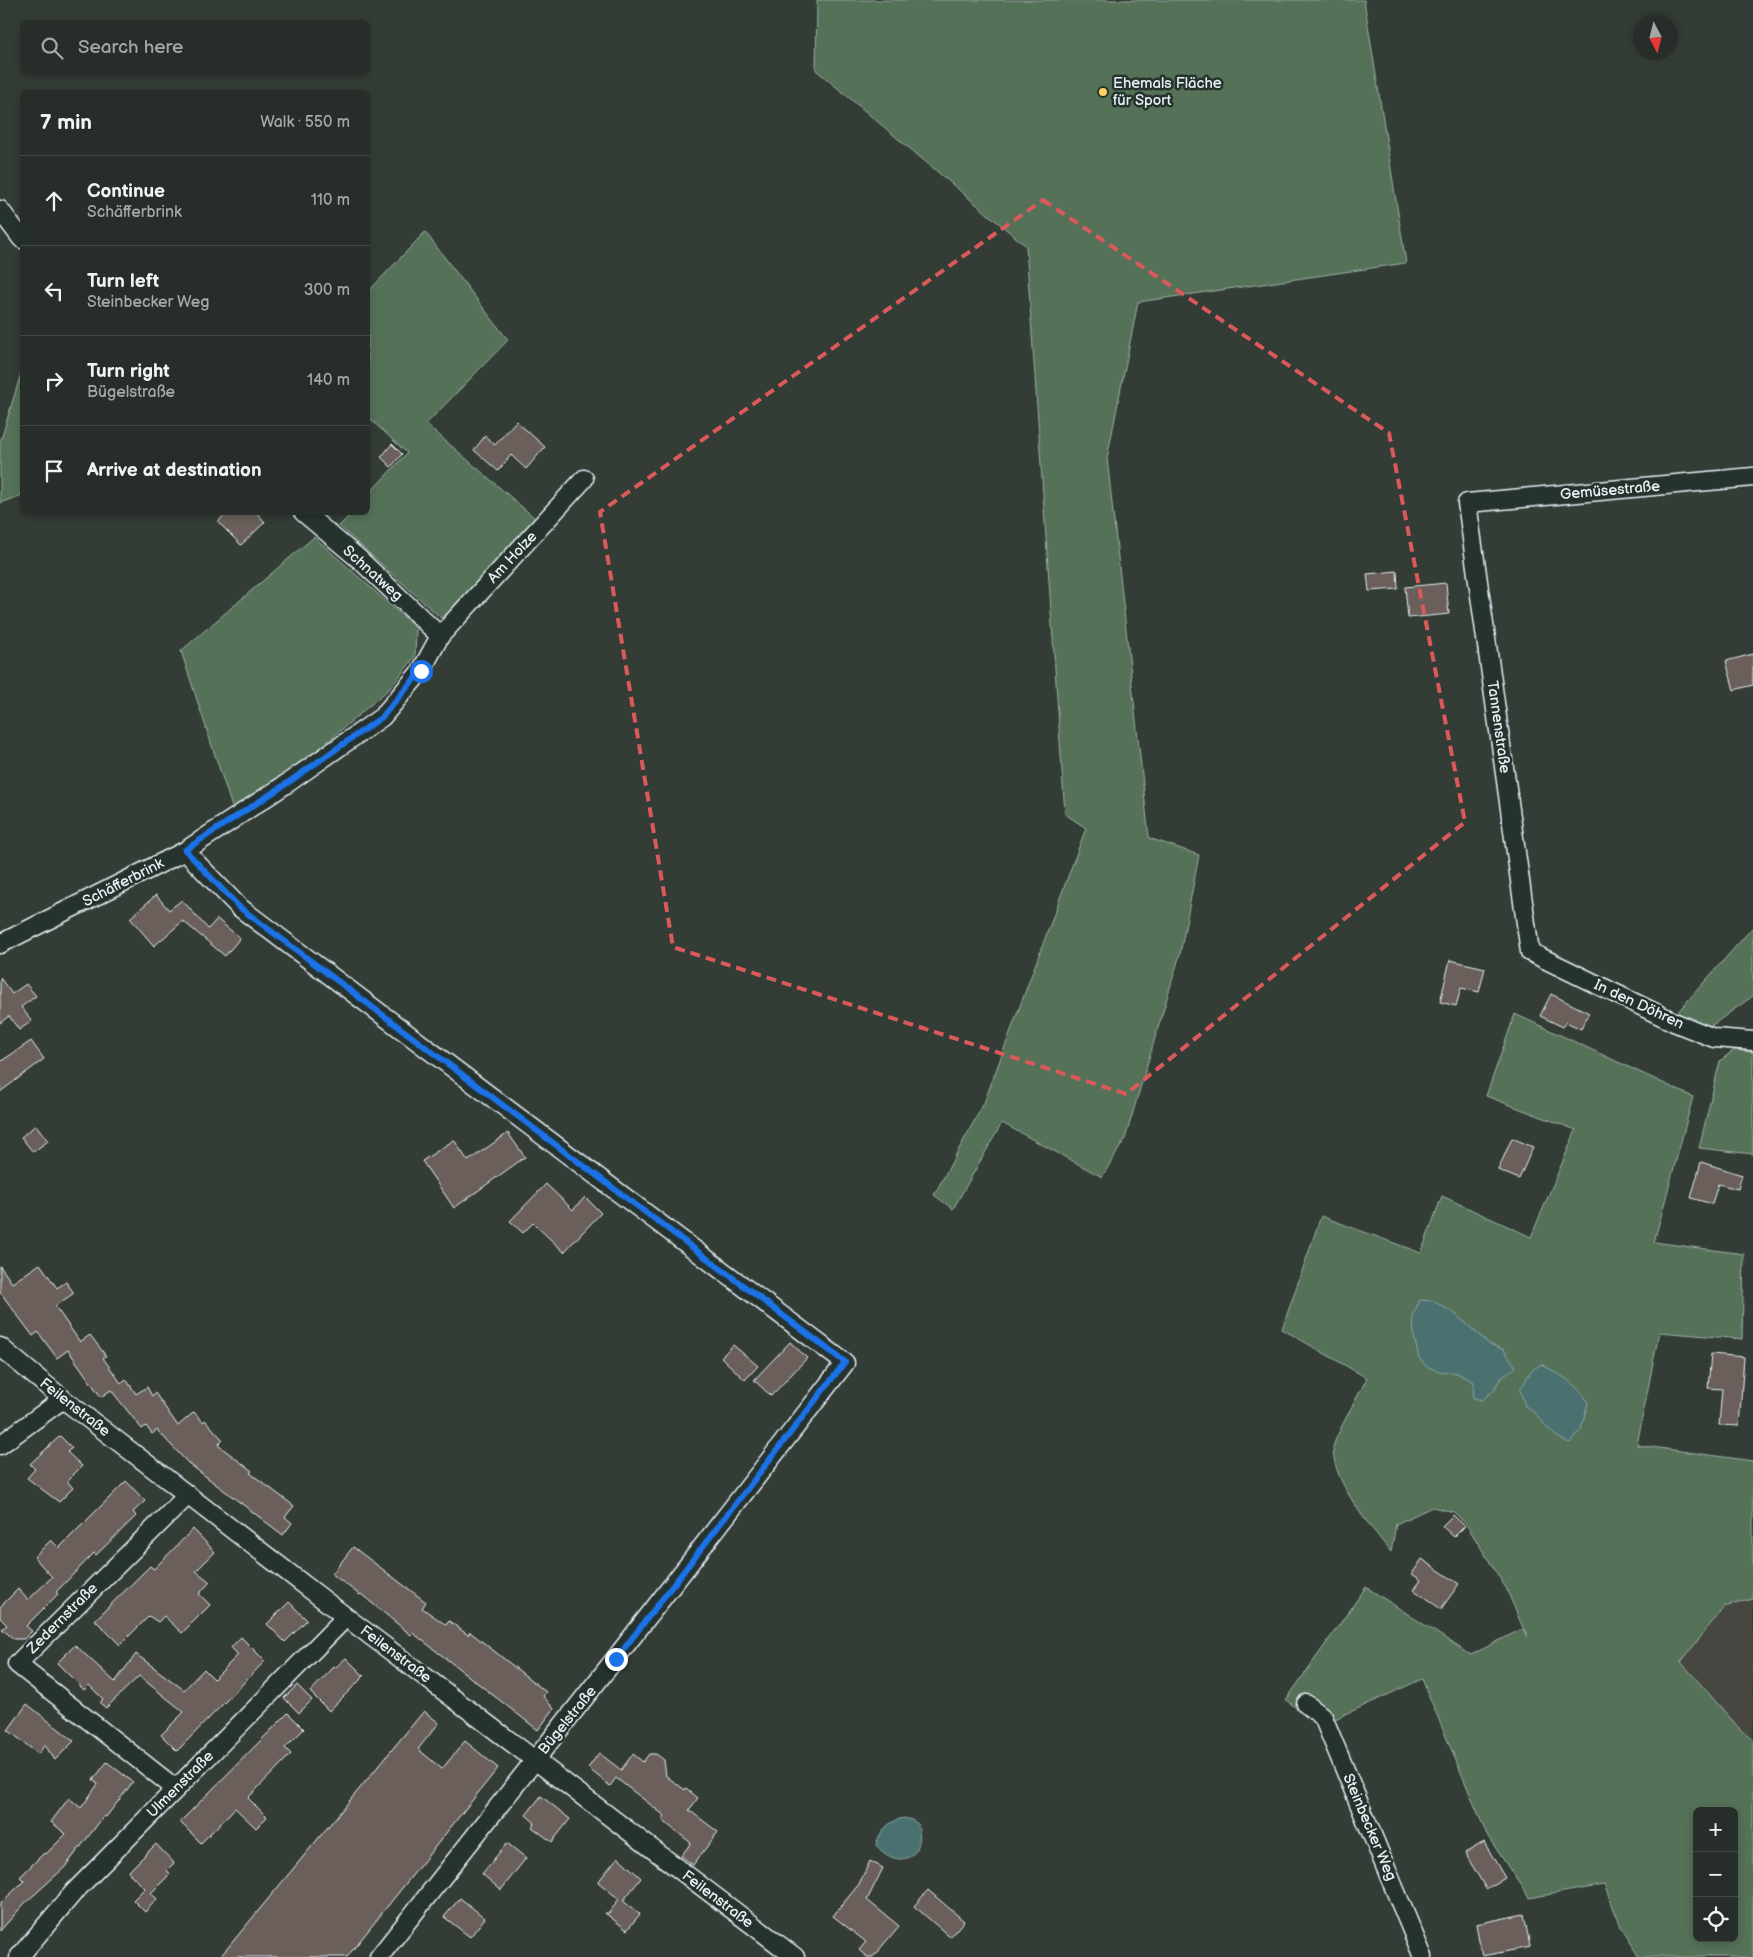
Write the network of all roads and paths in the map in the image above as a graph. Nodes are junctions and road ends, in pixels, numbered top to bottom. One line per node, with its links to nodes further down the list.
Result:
1 (0, 210): 2 (street)
2 (20, 236)
3 (1753, 478): 5 (street, Gemüsestraße)
4 (584, 479): 7 (street, Am Holze)
5 (1467, 503): 10 (street, Tannenstraße)
6 (307, 515): 7 (street, Schnatweg)
7 (440, 636): 8 (street, Schäfferbrink)
8 (185, 850): 9 (street, Schäfferbrink); 18 (street, Bügelstraße)
9 (0, 944)
10 (1530, 952): 11 (street, In den Döhren)
11 (1753, 1041)
12 (0, 1347): 13 (street, Feilenstraße)
13 (63, 1399): 14 (street); 15 (street, Feilenstraße)
14 (0, 1445)
15 (188, 1495): 16 (street, Feilenstraße); 19 (street, Zedernstraße)
16 (346, 1617): 18 (street, Feilenstraße); 19 (street, Ulmenstraße)
17 (1306, 1704): 23 (street, Steinbecker Weg)
18 (534, 1760): 21 (street, Bügelstraße); 22 (street, Feilenstraße)
19 (176, 1789): 20 (street, Ulmenstraße)
20 (19, 1957)
21 (379, 1957)
22 (795, 1957)
23 (1423, 1957)

